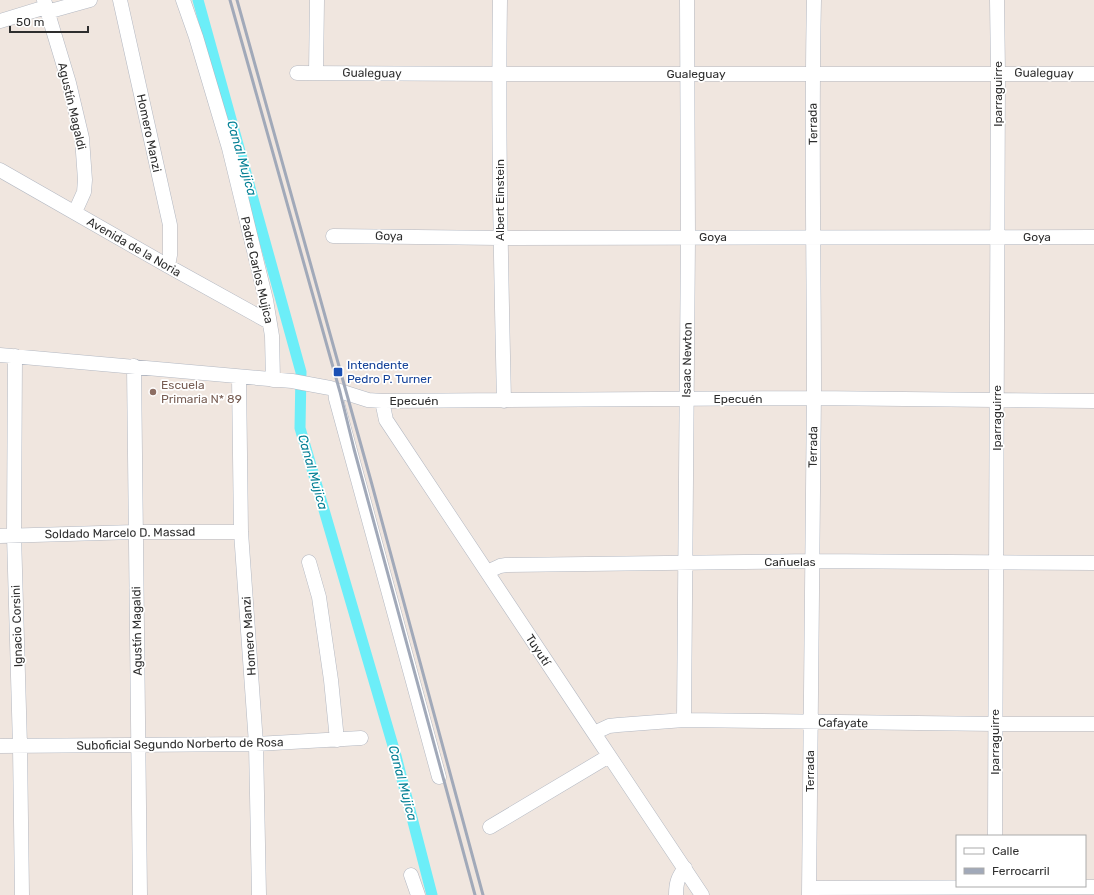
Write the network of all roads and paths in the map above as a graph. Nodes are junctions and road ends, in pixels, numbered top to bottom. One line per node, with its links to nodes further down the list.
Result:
1 (90, 0): 9 (street)
2 (120, 0): 26 (street, Homero Manzi)
3 (183, 0): 27 (street, Padre Carlos Mujica)
4 (317, 0): 12 (street)
5 (500, 0): 15 (street, Albert Einstein)
6 (687, 0): 16 (street, Isaac Newton)
7 (814, 0): 13 (street, Terrada)
8 (997, 0): 14 (street, Iparraguirre)
9 (46, 6): 10 (street); 19 (street, Agustín Magaldi)
10 (0, 20)
11 (297, 72): 12 (street, Gualeguay)
12 (316, 73): 15 (street, Gualeguay)
13 (812, 73): 14 (street, Gualeguay); 16 (street, Gualeguay); 23 (street, Terrada)
14 (998, 73): 17 (street, Gualeguay); 21 (street, Iparraguirre)
15 (499, 74): 16 (street, Gualeguay); 25 (street, Albert Einstein)
16 (687, 74): 22 (street, Isaac Newton)
17 (1094, 74)
18 (0, 170): 19 (street, Avenida de la Noria)
19 (75, 212): 26 (street, Avenida de la Noria)
20 (333, 236): 25 (street, Goya)
21 (997, 236): 23 (street, Goya); 24 (street, Goya); 36 (street, Iparraguirre)
22 (688, 237): 23 (street, Goya); 25 (street, Goya); 35 (street, Isaac Newton)
23 (814, 237): 34 (street, Terrada)
24 (1094, 237)
25 (500, 238): 38 (street, Albert Einstein)
26 (168, 266): 27 (street, Avenida de la Noria)
27 (270, 322): 32 (street, Padre Carlos Mujica)
28 (0, 355): 29 (street, Epecuén)
29 (15, 356): 30 (street, Epecuén); 42 (street, Ignacio Corsini)
30 (134, 366): 31 (street, Epecuén); 40 (street, Agustín Magaldi)
31 (239, 377): 32 (street, Epecuén); 41 (street, Homero Manzi)
32 (273, 380): 33 (street, Epecuén)
33 (335, 390): 37 (street, Epecuén); 62 (street)
34 (814, 398): 35 (street, Epecuén); 36 (street, Epecuén); 44 (street, Terrada)
35 (687, 399): 38 (street, Epecuén); 46 (street, Isaac Newton)
36 (996, 400): 39 (street, Epecuén); 47 (street, Iparraguirre)
37 (382, 401): 38 (street, Epecuén); 49 (street, Tuyutí)
38 (504, 401)
39 (1094, 401)
40 (135, 532): 41 (street, Soldado Marcelo D. Massad); 42 (street, Soldado Marcelo D. Massad); 60 (street, Agustín Magaldi)
41 (241, 532): 57 (street, Homero Manzi)
42 (14, 535): 43 (street, Soldado Marcelo D. Massad); 59 (street, Ignacio Corsini)
43 (0, 536)
44 (812, 561): 46 (street, Cañuelas); 47 (street, Cañuelas); 51 (street, Terrada)
45 (309, 562): 56 (street)
46 (686, 562): 49 (street, Cañuelas); 50 (street, Isaac Newton)
47 (997, 563): 48 (street, Cañuelas); 52 (street, Iparraguirre)
48 (1094, 563)
49 (487, 572): 54 (street, Tuyutí)
50 (684, 720): 51 (street, Cafayate); 54 (street, Cafayate)
51 (810, 723): 52 (street, Cafayate); 69 (street, Terrada)
52 (995, 724): 53 (street, Cafayate); 64 (street, Iparraguirre)
53 (1094, 724)
54 (594, 733): 61 (street, Tuyutí)
55 (361, 738): 56 (street, Suboficial Segundo Norberto de Rosa)
56 (336, 740): 57 (street, Suboficial Segundo Norberto de Rosa)
57 (256, 744): 60 (street, Suboficial Segundo Norberto de Rosa); 72 (street, Homero Manzi)
58 (0, 746): 59 (street, Suboficial Segundo Norberto de Rosa)
59 (20, 746): 60 (street, Suboficial Segundo Norberto de Rosa); 70 (street, Ignacio Corsini)
60 (138, 746): 71 (street, Agustín Magaldi)
61 (609, 756): 63 (street); 65 (street, Tuyutí)
62 (439, 777)
63 (490, 827)
64 (995, 835)
65 (685, 868): 74 (street); 75 (street, Tuyutí)
66 (411, 875): 73 (street)
67 (1094, 887): 68 (street)
68 (994, 889): 69 (street)
69 (809, 891)
70 (22, 895)
71 (140, 895)
72 (259, 895)
73 (418, 895)
74 (676, 895)
75 (702, 895)

